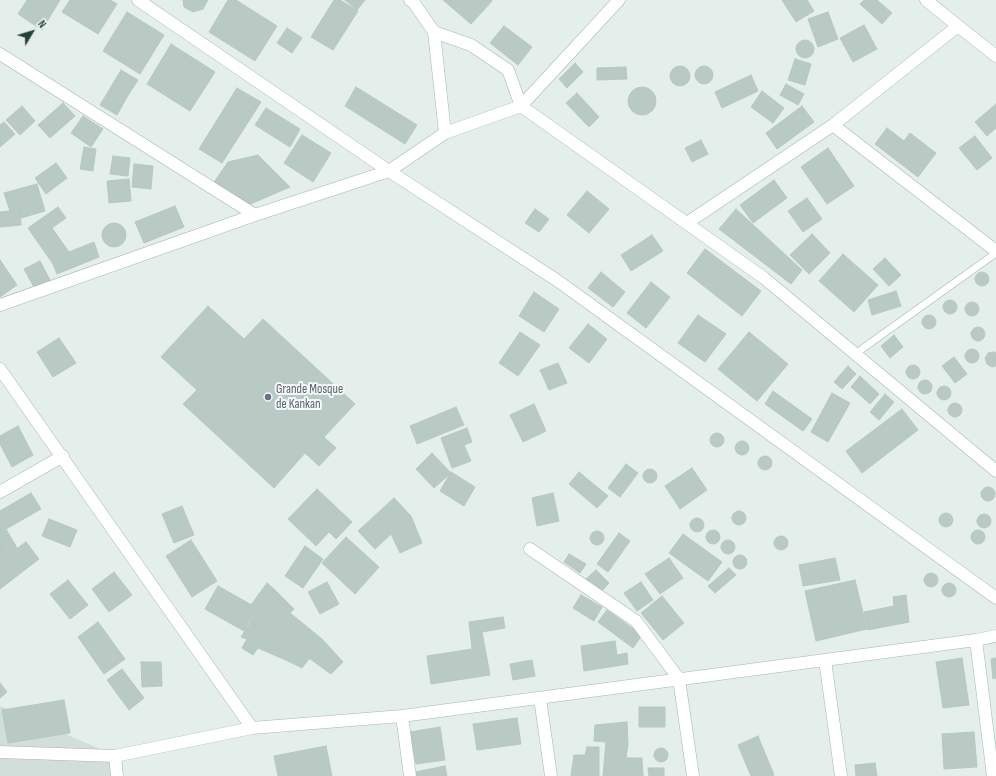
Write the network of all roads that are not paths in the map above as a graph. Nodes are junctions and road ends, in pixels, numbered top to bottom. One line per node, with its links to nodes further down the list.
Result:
1 (138, 0): 12 (street)
2 (619, 0): 9 (street)
3 (926, 0): 5 (street)
4 (414, 1): 6 (street)
5 (958, 26): 8 (street); 10 (street)
6 (434, 32): 9 (street); 11 (street)
7 (0, 54): 13 (street)
8 (996, 56)
9 (522, 106): 11 (street); 14 (street)
10 (833, 125): 14 (street); 15 (street)
11 (445, 133): 12 (street)
12 (389, 171): 13 (street); 23 (street)
13 (255, 215): 16 (street)
14 (687, 223): 17 (street)
15 (996, 252): 17 (lane)
16 (0, 305)
17 (855, 354): 20 (street)
18 (0, 369): 19 (street)
19 (63, 456): 21 (street); 30 (street)
20 (996, 471)
21 (0, 492)
22 (530, 549): 27 (street)
23 (996, 598)
24 (996, 636): 25 (street)
25 (976, 640): 26 (street); 38 (street)
26 (825, 660): 27 (street); 37 (street)
27 (679, 680): 28 (street); 36 (street)
28 (540, 698): 29 (street); 35 (street)
29 (402, 716): 30 (street); 34 (street)
30 (252, 728): 32 (street)
31 (2, 749): 32 (street)
32 (115, 756): 33 (street)
33 (118, 776)
34 (410, 776)
35 (550, 776)
36 (693, 776)
37 (841, 776)
38 (993, 776)

